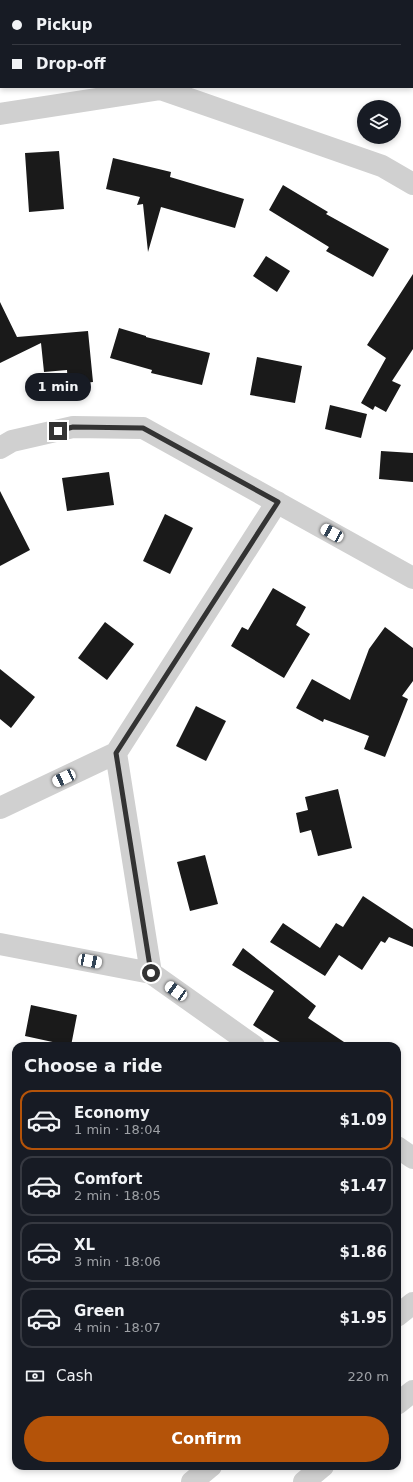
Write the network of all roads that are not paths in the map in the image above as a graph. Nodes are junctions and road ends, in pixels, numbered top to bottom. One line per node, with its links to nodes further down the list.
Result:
1 (158, 88): 2 (street); 3 (street)
2 (0, 114)
3 (413, 184)
4 (0, 448): 5 (street)
5 (278, 502): 6 (street); 7 (street)
6 (413, 578)
7 (116, 753): 8 (street); 10 (street)
8 (0, 808)
9 (0, 944): 10 (street)
10 (151, 973): 11 (street)
11 (248, 1042)
12 (401, 1150): 13 (street)
13 (413, 1158)
14 (413, 1303): 15 (street)
15 (401, 1313)
16 (413, 1391): 17 (street)
17 (401, 1401)
18 (206, 1470): 20 (street)
19 (318, 1470): 21 (street)
20 (192, 1482)
21 (304, 1482)

